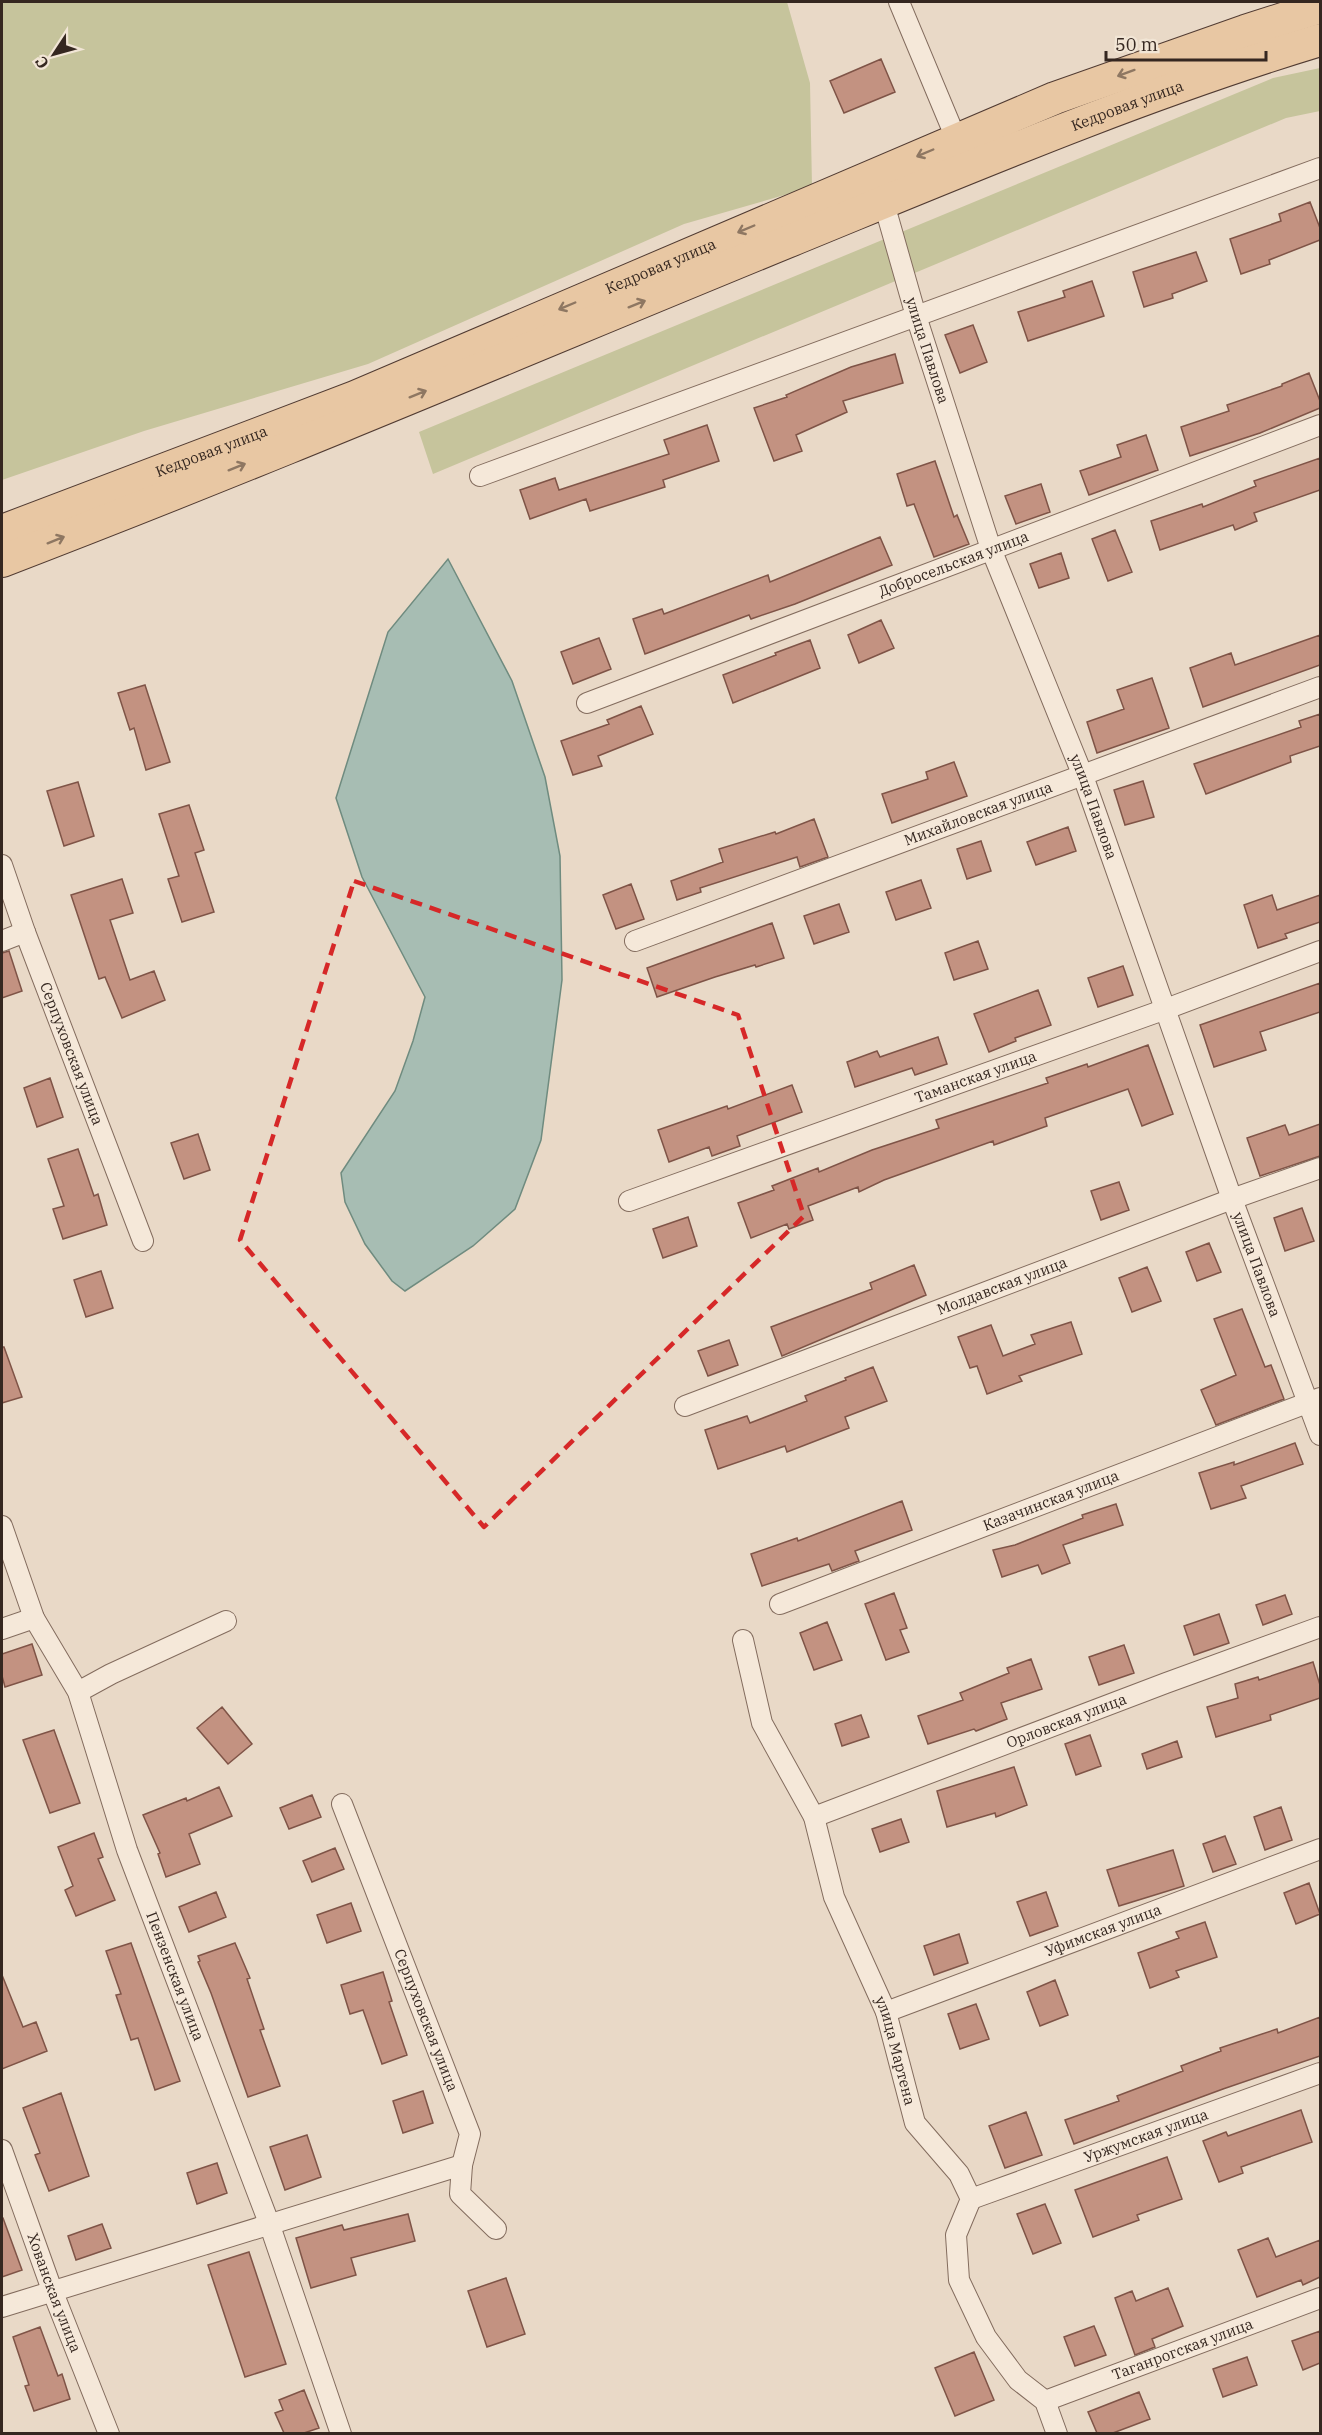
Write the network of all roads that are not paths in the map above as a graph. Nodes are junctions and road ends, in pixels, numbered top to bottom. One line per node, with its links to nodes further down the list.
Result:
1 (899, 2): 4 (street)
2 (1320, 7): 4 (main road, Кедровая улица, one-way to 4)
3 (1320, 40): 4 (main road, Кедровая улица)
4 (962, 153): 6 (main road, Кедровая улица)
5 (1320, 168): 7 (street)
6 (880, 188): 7 (street, улица Павлова); 10 (main road, Кедровая улица, one-way to 10); 12 (main road, Кедровая улица, one-way to 6)
7 (916, 316): 9 (street); 11 (street, улица Павлова)
8 (1320, 425): 11 (street, Добросельская улица)
9 (480, 476)
10 (2, 531)
11 (991, 549): 14 (street, Добросельская улица); 15 (street, улица Павлова)
12 (2, 561)
13 (1320, 687): 15 (street, Михайловская улица)
14 (587, 704)
15 (1083, 776): 19 (street, Михайловская улица); 21 (street, улица Павлова)
16 (2, 865): 17 (street, Серпуховская улица)
17 (25, 932): 18 (street); 25 (street, Серпуховская улица)
18 (2, 941)
19 (635, 941)
20 (1320, 951): 21 (street, Таманская улица)
21 (1166, 1009): 23 (street, улица Павлова); 24 (street, Таманская улица)
22 (1320, 1168): 23 (street, Молдавская улица)
23 (1232, 1198): 26 (street, улица Павлова); 27 (street, Молдавская улица)
24 (629, 1201)
25 (143, 1241)
26 (1315, 1400): 28 (street, улица Павлова); 30 (street, Казачинская улица)
27 (685, 1406)
28 (1320, 1434)
29 (2, 1526): 31 (street, Пензенская улица)
30 (780, 1604)
31 (34, 1618): 34 (street); 36 (street, Пензенская улица)
32 (226, 1621): 36 (street)
33 (1320, 1627): 38 (street, Орловская улица)
34 (2, 1629)
35 (743, 1640): 38 (street, улица Мартена)
36 (78, 1692): 45 (street, Пензенская улица)
37 (342, 1804): 43 (street, Серпуховская улица)
38 (814, 1817): 40 (street, улица Мартена)
39 (1320, 1849): 40 (street, Уфимская улица)
40 (886, 2012): 44 (street, улица Мартена)
41 (1320, 2073): 44 (street, Уржумская улица)
42 (2, 2150): 47 (street, Хованская улица)
43 (462, 2165): 45 (street); 46 (street, Серпуховская улица)
44 (970, 2199): 50 (street)
45 (269, 2223): 47 (street); 52 (street, Пензенская улица)
46 (496, 2229)
47 (52, 2290): 49 (street); 51 (street, Хованская улица)
48 (1320, 2298): 50 (street, Таганрогская улица)
49 (2, 2307)
50 (1045, 2401): 53 (street)
51 (109, 2433)
52 (341, 2433)
53 (1057, 2433)

